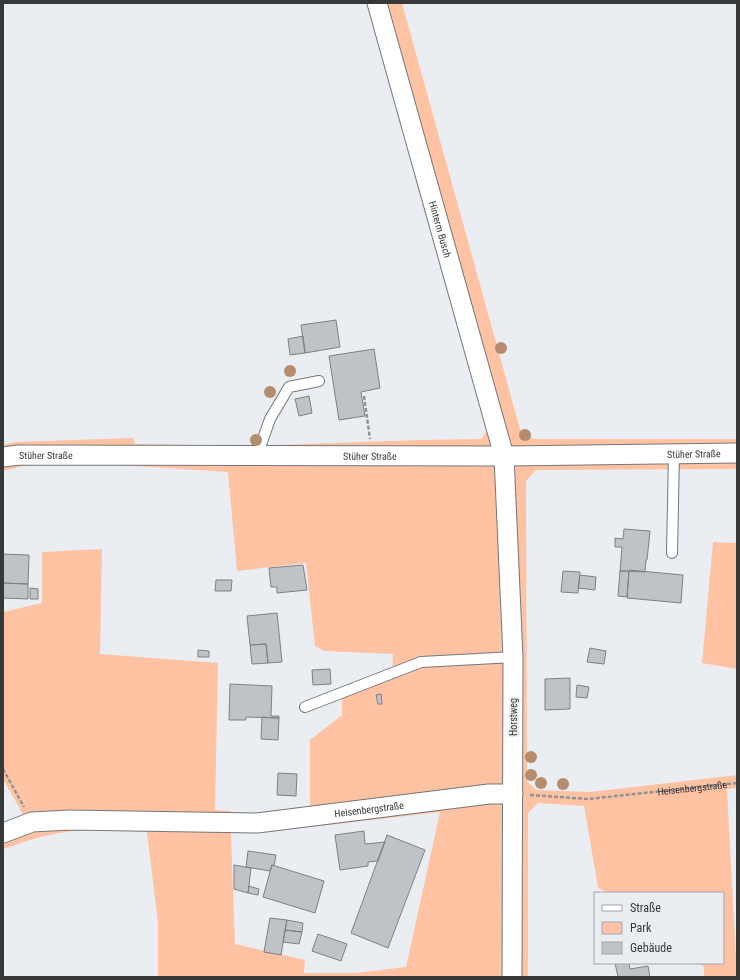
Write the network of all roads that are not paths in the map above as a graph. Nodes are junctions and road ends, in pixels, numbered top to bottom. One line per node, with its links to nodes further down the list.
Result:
1 (377, 3): 6 (street, Hinterm Busch)
2 (318, 381): 5 (lane)
3 (674, 453): 4 (street, Stüher Straße); 6 (street, Stüher Straße); 8 (lane)
4 (737, 454)
5 (257, 456): 6 (street, Stüher Straße); 7 (street, Stüher Straße)
6 (504, 456): 9 (street, Horstweg)
7 (3, 457)
8 (672, 553)
9 (513, 657): 10 (lane); 11 (street, Horstweg)
10 (305, 707)
11 (513, 794): 12 (street, Heisenbergstraße); 13 (street, Horstweg)
12 (3, 833)
13 (512, 977)

